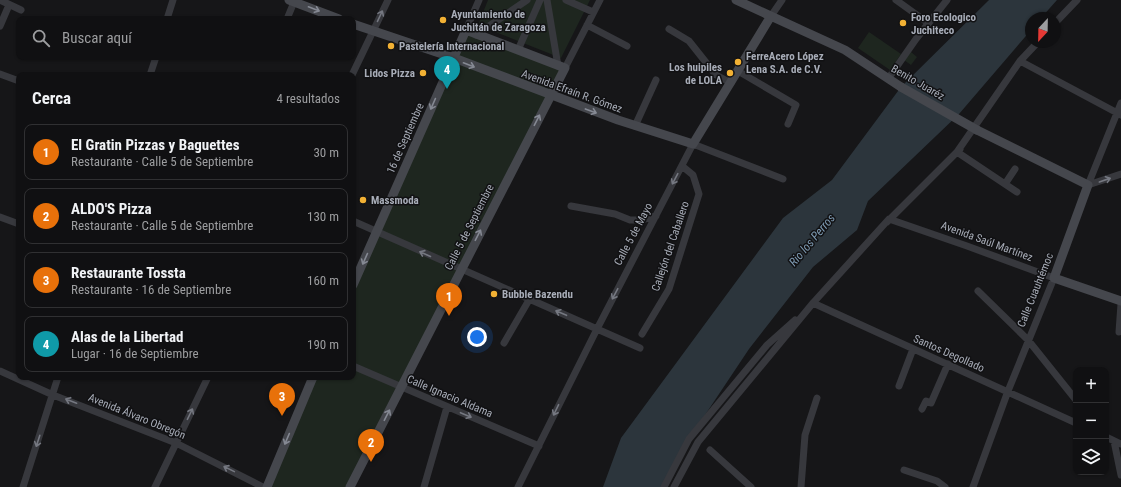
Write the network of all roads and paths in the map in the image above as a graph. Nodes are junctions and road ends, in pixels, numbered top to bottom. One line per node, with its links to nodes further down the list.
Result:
1 (0, 0): 16 (street)
2 (173, 0): 19 (street)
3 (388, 0): 30 (street, one-way to 3)
4 (479, 0): 29 (street, 16 de Septiembre)
5 (527, 0): 31 (street)
6 (540, 0): 34 (street)
7 (547, 0): 38 (street)
8 (566, 0): 18 (street)
9 (600, 0): 18 (street, Calle 5 de Septiembre)
10 (736, 0): 22 (street, Benito Juaréz)
11 (782, 0): 22 (street, Calle 5 de Mayo)
12 (896, 0): 24 (street)
13 (947, 0): 24 (street)
14 (1077, 0): 23 (street)
15 (291, 1): 20 (street); 21 (street, one-way to 21)
16 (9, 5): 17 (street); 27 (street)
17 (21, 10)
18 (593, 12): 26 (street, Calle 5 de Septiembre)
19 (168, 16)
20 (288, 16)
21 (331, 16)
22 (771, 16): 39 (street, Calle 5 de Mayo); 43 (street, Benito Juaréz)
23 (1061, 17)
24 (928, 23): 43 (street)
25 (356, 25): 30 (street, Avenida Efraín R. Gómez)
26 (587, 25): 32 (street); 38 (street, Calle 5 de Septiembre)
27 (0, 26)
28 (669, 29): 46 (street)
29 (466, 30): 31 (street); 35 (street, 16 de Septiembre)
30 (373, 32): 35 (street, Avenida Efraín R. Gómez); 41 (street)
31 (476, 35): 34 (street)
32 (627, 46)
33 (1032, 48): 37 (street)
34 (518, 50): 38 (street)
35 (454, 58): 47 (street, Avenida Efraín R. Gómez, one-way to 47); 67 (street, 16 de Septiembre, one-way to 67)
36 (155, 60): 40 (street)
37 (1020, 61): 49 (street); 53 (street)
38 (562, 67): 47 (street, Calle 5 de Septiembre)
39 (738, 71): 46 (street, Calle 5 de Mayo); 50 (street)
40 (151, 72)
41 (353, 72)
42 (0, 74): 45 (street)
43 (888, 79): 59 (street, Benito Juaréz, bridge)
44 (656, 80): 51 (street)
45 (16, 81)
46 (731, 83): 52 (street, Calle 5 de Mayo)
47 (549, 96): 51 (street, Avenida Efraín R. Gómez, one-way to 51); 68 (street, Calle 5 de Septiembre, one-way to 47)
48 (1121, 103): 49 (street, Calle Cuauhtémoc)
49 (1119, 114): 59 (street, Calle Cuauhtémoc)
50 (788, 124)
51 (635, 126): 52 (street, Avenida Efraín R. Gómez)
52 (693, 144): 54 (street, Calle 5 de Mayo); 57 (street, Avenida Efraín R. Gómez)
53 (958, 152): 58 (street); 64 (street)
54 (682, 166): 62 (street, Calle 5 de Mayo, one-way to 62); 77 (street, Callejón del Caballero)
55 (1015, 168): 58 (street)
56 (1121, 174): 59 (street, one-way to 56)
57 (783, 179)
58 (1006, 184): 60 (street)
59 (1088, 185): 70 (street, Calle Cuauhtémoc)
60 (1017, 192)
61 (571, 206): 62 (street)
62 (656, 216): 75 (street, Calle 5 de Mayo, one-way to 75)
63 (0, 217): 65 (street)
64 (889, 219): 70 (street, Avenida Saúl Martínez); 73 (street)
65 (16, 223)
66 (356, 223): 67 (street)
67 (376, 232): 68 (street, one-way to 67); 69 (street, 16 de Septiembre, one-way to 69)
68 (460, 270): 72 (street); 91 (street, Calle 5 de Septiembre)
69 (356, 278)
70 (1054, 278): 74 (street, Avenida Saúl Martínez); 78 (street, Calle Cuauhtémoc)
71 (978, 291): 78 (street)
72 (529, 300): 75 (street, one-way to 72); 79 (street)
73 (813, 303): 81 (street, Santos Degollado); 112 (street); 113 (street)
74 (1121, 303): 76 (street)
75 (597, 329): 80 (street); 101 (street, Calle 5 de Mayo, one-way to 101)
76 (1118, 332)
77 (642, 334)
78 (1028, 340): 92 (street, Calle Cuauhtémoc); 94 (street)
79 (504, 343)
80 (640, 348)
81 (914, 349): 82 (street, Santos Degollado); 90 (street)
82 (948, 364): 92 (street, Santos Degollado); 97 (street)
83 (356, 367): 91 (street, Calle Ignacio Aldama)
84 (0, 371): 85 (street, Avenida Álvaro Obregón)
85 (16, 378)
86 (20, 380): 93 (street, Avenida Álvaro Obregón)
87 (57, 380): 93 (street)
88 (207, 380): 100 (street, one-way to 88)
89 (312, 380): 108 (street, one-way to 108)
90 (899, 386)
91 (401, 388): 96 (street, Calle Ignacio Aldama); 109 (street, Calle 5 de Septiembre, one-way to 91)
92 (1008, 392): 98 (street, Santos Degollado); 117 (street, Calle Cuauhtémoc)
93 (52, 394): 100 (street, Avenida Álvaro Obregón, one-way to 93); 105 (street, one-way to 105)
94 (1073, 396)
95 (817, 398): 115 (street)
96 (447, 407): 101 (street, Calle Ignacio Aldama, one-way to 101); 110 (street)
97 (922, 409)
98 (1073, 422)
99 (1118, 442): 104 (street)
100 (176, 443): 106 (street); 107 (street, Avenida Álvaro Obregón, one-way to 100)
101 (539, 446): 111 (street, Calle 5 de Mayo)
102 (710, 450): 114 (street)
103 (904, 470): 116 (street)
104 (1121, 475)
105 (22, 487)
106 (155, 487)
107 (263, 487)
108 (267, 487)
109 (350, 487)
110 (424, 487)
111 (518, 487)
112 (664, 487)
113 (674, 487)
114 (751, 487)
115 (802, 487)
116 (945, 487)
117 (973, 487)

